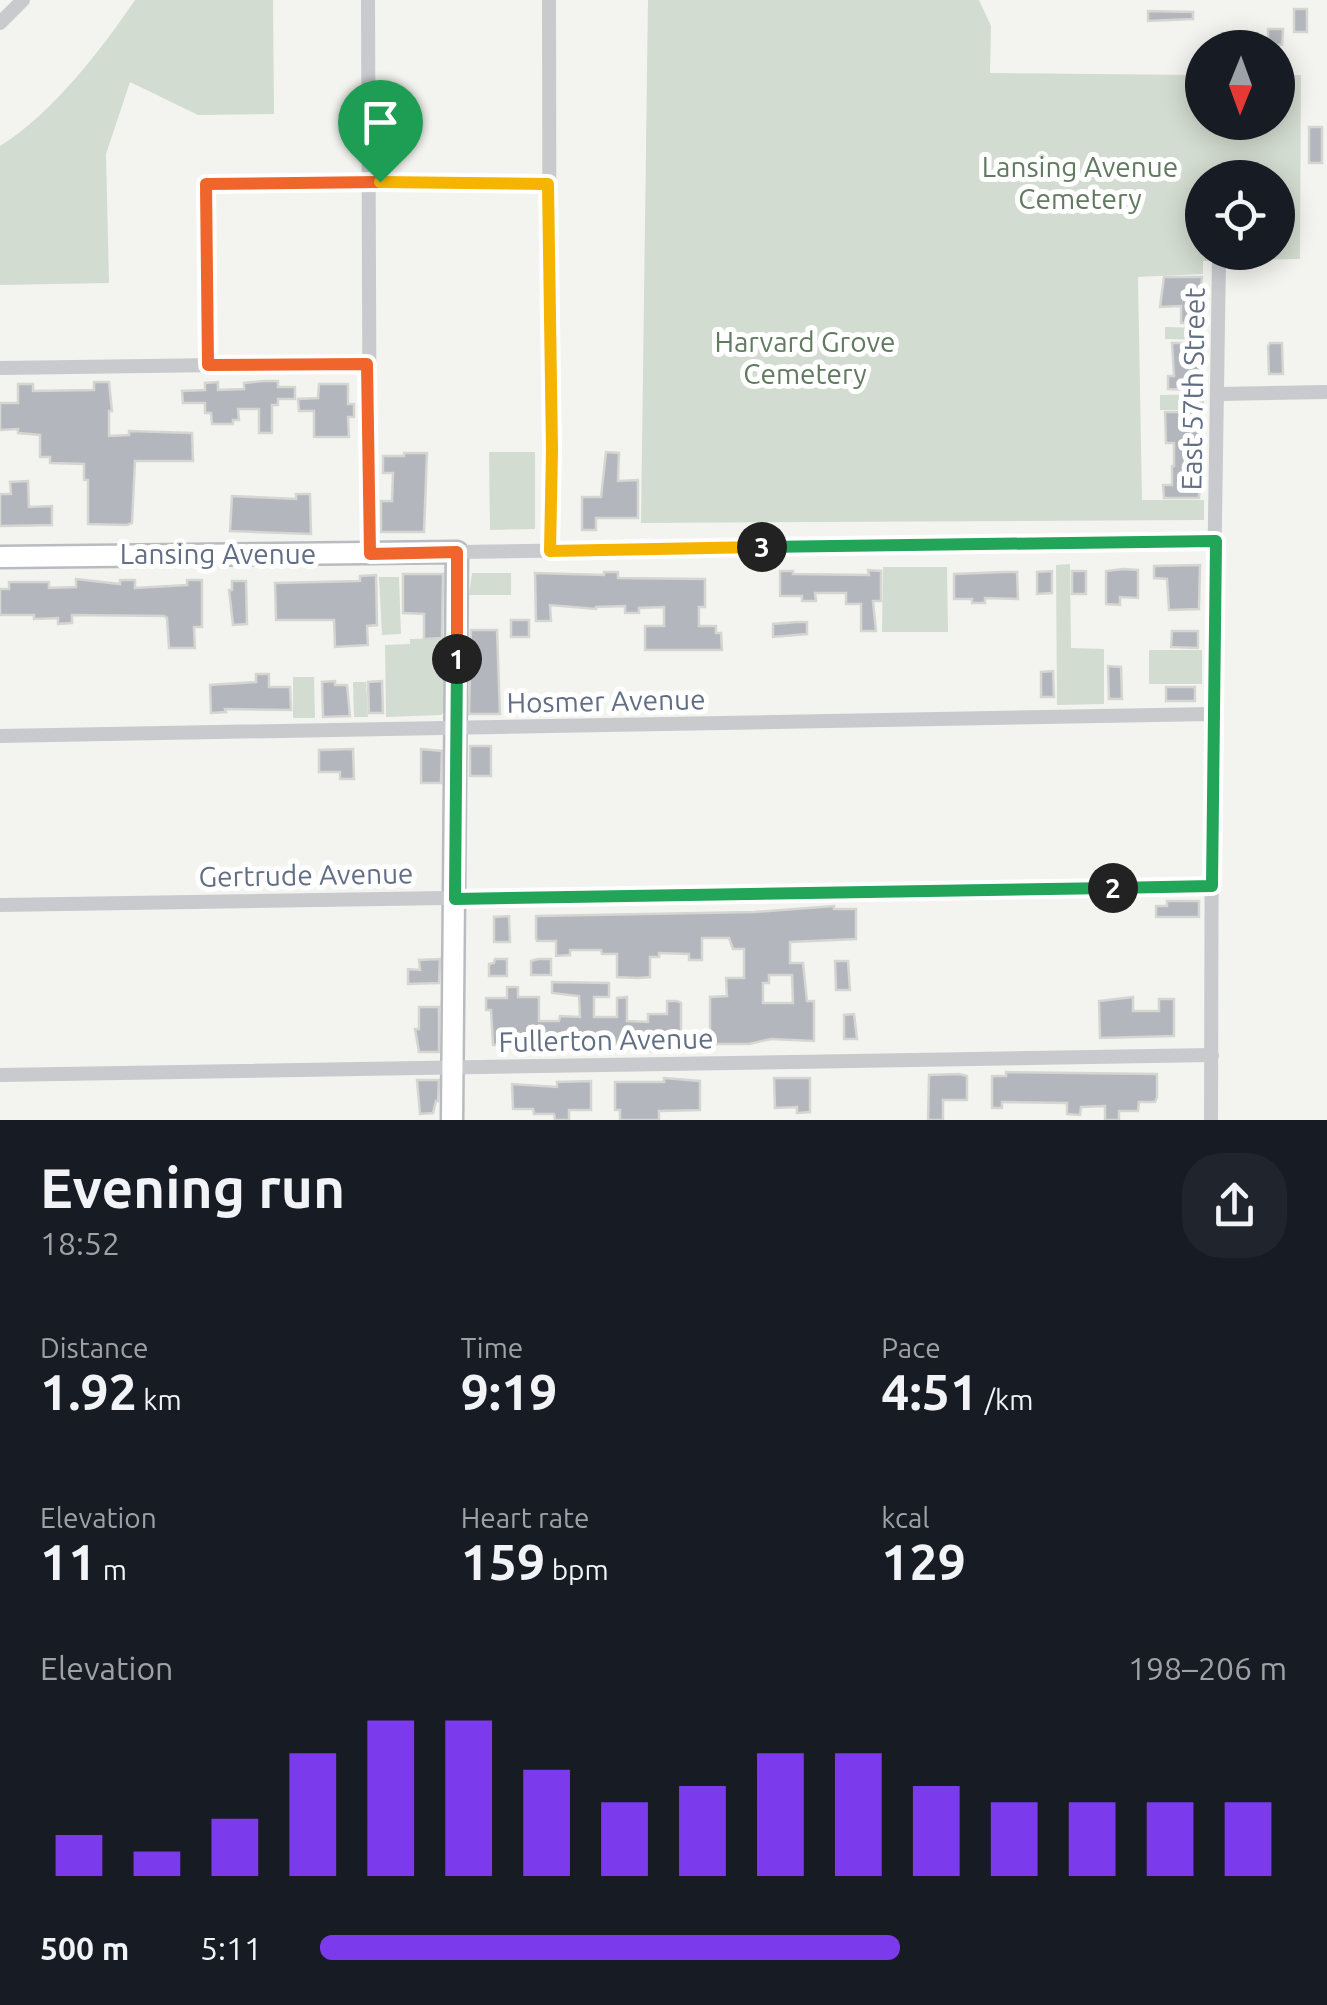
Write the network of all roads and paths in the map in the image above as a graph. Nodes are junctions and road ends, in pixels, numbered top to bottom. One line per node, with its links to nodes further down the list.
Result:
1 (23, 0): 4 (street)
2 (368, 0): 5 (street)
3 (549, 0): 6 (street)
4 (0, 23)
5 (369, 182): 6 (street); 8 (street); 9 (street)
6 (548, 184): 14 (street)
7 (1220, 270): 12 (street, East 57th Street)
8 (367, 364): 9 (street); 16 (street)
9 (208, 365): 10 (street)
10 (0, 368)
11 (1327, 392): 12 (street)
12 (1218, 394): 13 (street, East 57th Street)
13 (1216, 541): 14 (street, Lansing Avenue); 18 (street, East 57th Street)
14 (550, 551): 15 (street, Lansing Avenue)
15 (457, 552): 16 (street, Lansing Avenue); 19 (street)
16 (370, 554): 17 (street, Lansing Avenue)
17 (0, 557)
18 (1212, 714): 19 (street, Hosmer Avenue); 21 (street, East 57th Street)
19 (456, 728): 20 (street, Hosmer Avenue); 22 (street)
20 (0, 736)
21 (1212, 886): 22 (street, Gertrude Avenue); 24 (street, East 57th Street)
22 (455, 899): 23 (street, Gertrude Avenue); 25 (street)
23 (0, 905)
24 (1212, 1055): 25 (street, Fullerton Avenue); 28 (street, East 57th Street)
25 (452, 1068): 26 (street, Fullerton Avenue); 27 (street)
26 (0, 1075)
27 (452, 1120)
28 (1211, 1120)

